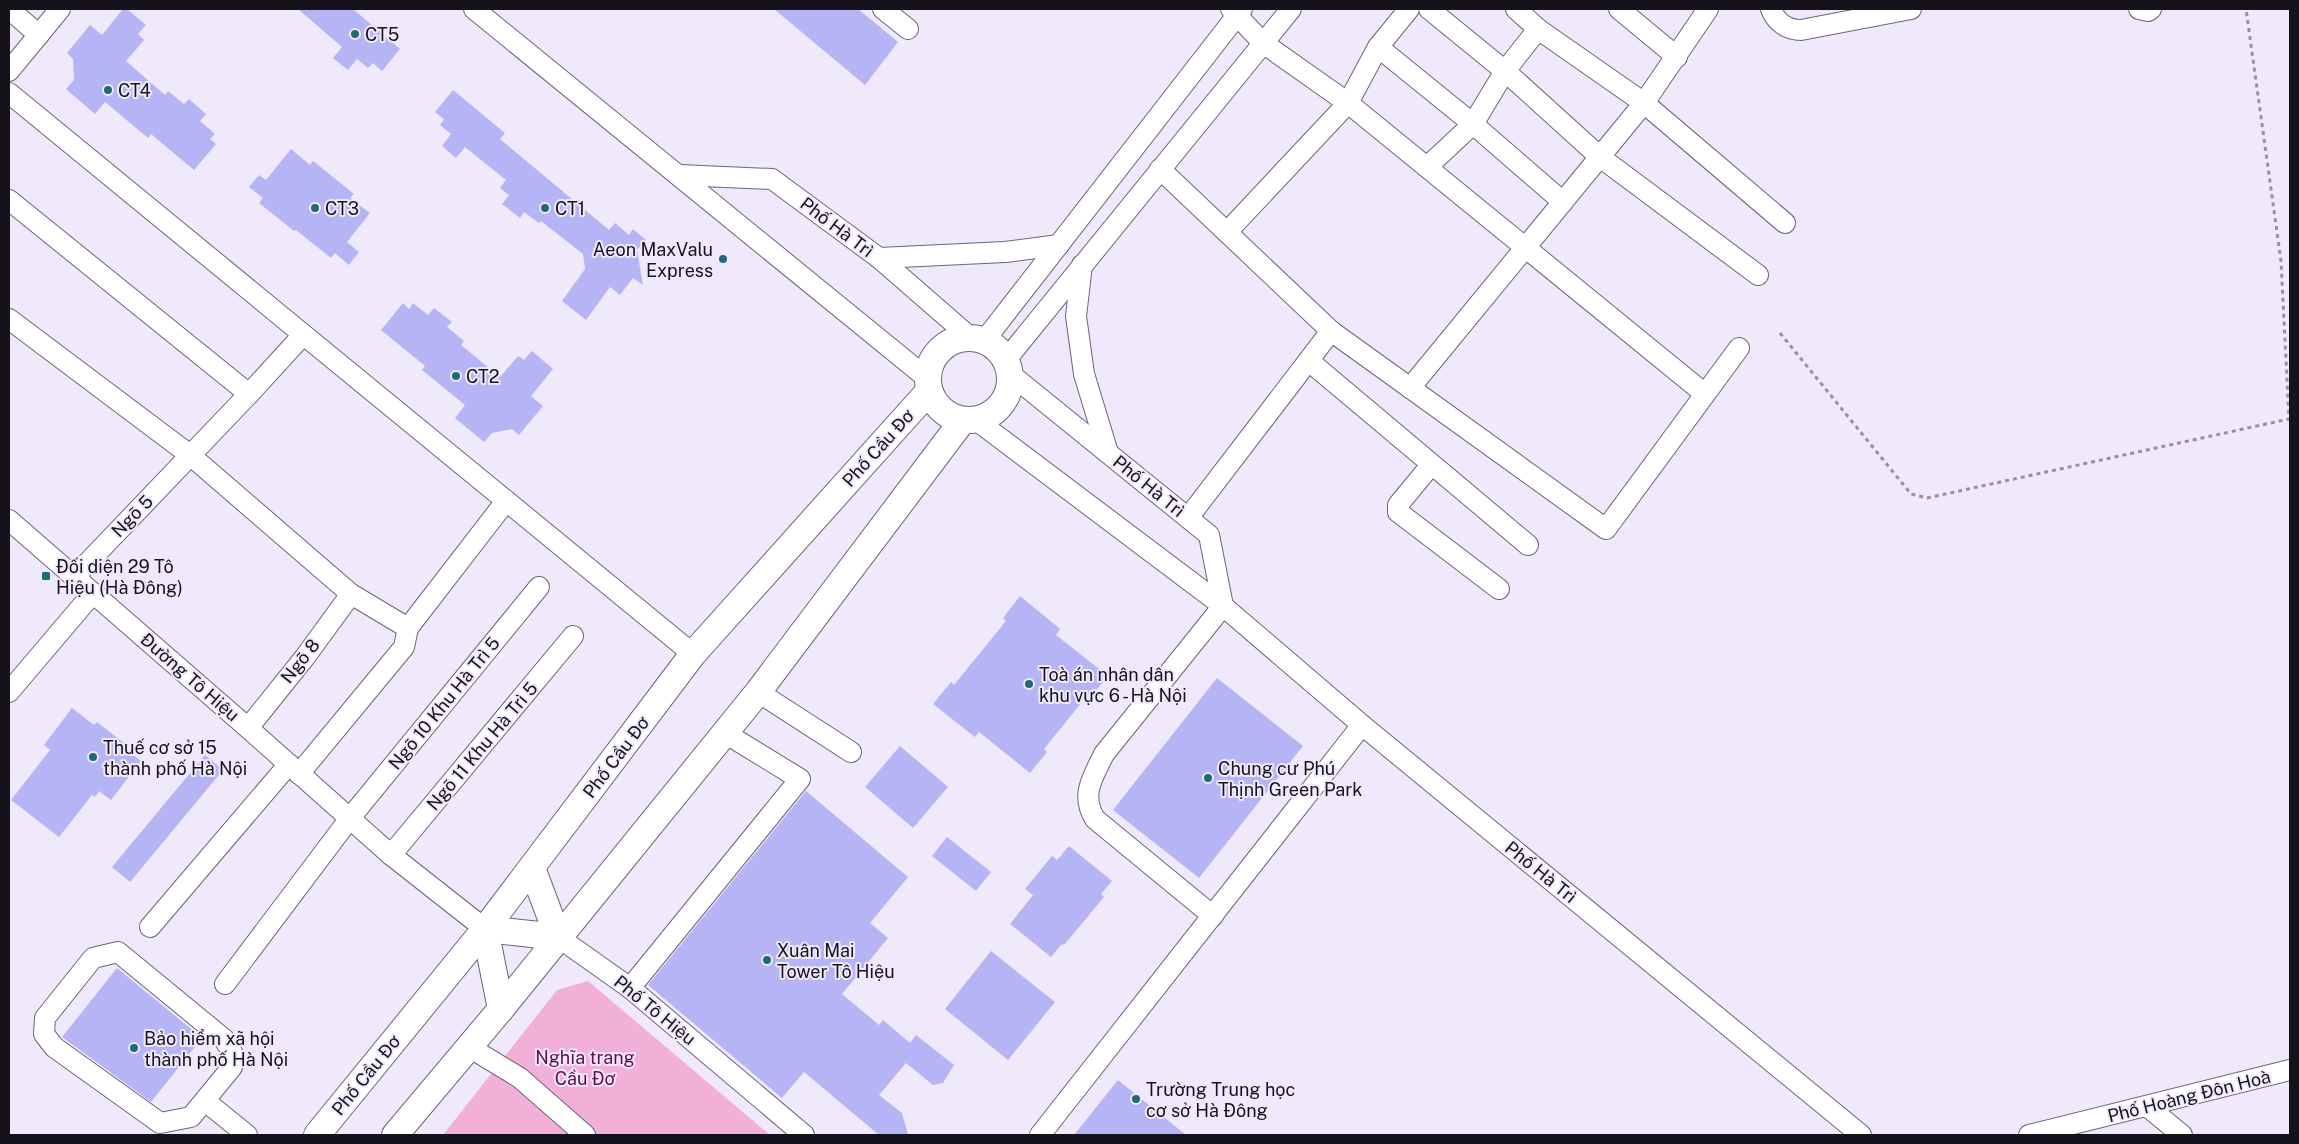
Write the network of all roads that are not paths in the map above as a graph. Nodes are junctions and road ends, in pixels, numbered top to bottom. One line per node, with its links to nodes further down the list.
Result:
1 (9, 9): 18 (street)
2 (60, 9): 18 (street)
3 (474, 9): 31 (street)
4 (883, 9): 16 (street)
5 (1291, 9): 19 (street)
6 (1409, 9): 20 (street)
7 (1429, 9): 23 (street)
8 (1516, 9): 17 (street)
9 (1619, 9): 21 (street)
10 (1708, 9): 21 (street)
11 (1771, 9): 12 (street)
12 (1911, 9)
13 (2139, 9): 14 (street)
14 (2151, 9)
15 (1237, 11): 19 (street); 36 (street)
16 (908, 29)
17 (1538, 29): 23 (street); 26 (street)
18 (39, 36): 22 (street)
19 (1263, 43): 25 (street); 30 (street)
20 (1378, 47): 25 (street); 27 (street)
21 (1676, 57): 26 (street)
22 (9, 71)
23 (1505, 71): 27 (street); 28 (street)
24 (9, 92): 43 (street)
25 (1348, 103): 29 (street); 35 (street)
26 (1644, 103): 28 (street); 34 (street)
27 (1473, 124): 29 (street); 33 (street)
28 (1600, 157): 33 (street); 40 (street)
29 (1427, 167): 37 (street)
30 (1160, 169): 35 (street); 39 (street)
31 (679, 175): 38 (street, Phố Hà Trì); 48 (street)
32 (9, 200): 50 (street)
33 (1563, 202): 37 (street)
34 (1785, 223)
35 (1227, 232): 42 (street)
36 (1059, 245): 38 (street); 44 (street)
37 (1525, 249): 49 (street); 51 (street)
38 (879, 258): 44 (street, Phố Hà Trì)
39 (1082, 265): 47 (street); 53 (street)
40 (1758, 275)
41 (9, 319): 54 (street)
42 (1332, 332): 46 (street); 49 (street)
43 (303, 335): 50 (street, Ngõ 5); 56 (street)
44 (977, 340): 47 (main road); 48 (main road)
45 (1739, 348): 51 (street)
46 (1309, 361): 55 (street); 57 (street)
47 (1007, 367): 52 (main road); 53 (street, Phố Hà Trì)
48 (929, 385): 52 (main road); 68 (main road, Phố Cầu Đơ)
49 (1410, 388): 51 (street)
50 (249, 394): 54 (street, Ngõ 5)
51 (1705, 394)
52 (969, 420): 65 (street, Phố Hà Trì); 70 (main road)
53 (1108, 453): 57 (street, Phố Hà Trì)
54 (190, 456): 60 (street, Ngõ 5); 64 (street)
55 (1431, 465): 59 (street); 62 (street)
56 (506, 501): 66 (street); 68 (street)
57 (1188, 518): 65 (street, Phố Hà Trì)
58 (9, 520): 60 (street, Đường Tô Hiệu)
59 (1528, 545)
60 (74, 577): 63 (street, Đường Tô Hiệu)
61 (539, 587): 76 (street, Ngõ 10 Khu Hà Trì 5)
62 (1499, 588)
63 (93, 593): 69 (street); 72 (street, Đường Tô Hiệu)
64 (351, 594): 66 (street); 72 (street, Ngõ 8)
65 (1223, 606): 71 (street, Phố Hà Trì); 79 (street)
66 (408, 628): 75 (street)
67 (573, 636): 77 (street, Ngõ 11 Khu Hà Trì 5)
68 (693, 654): 78 (main road, Phố Cầu Đơ)
69 (9, 692)
70 (758, 692): 73 (main road); 74 (street)
71 (1362, 725): 79 (street); 96 (street, Phố Hà Trì)
72 (248, 728): 75 (street, Đường Tô Hiệu)
73 (725, 733): 82 (main road); 84 (street)
74 (851, 752)
75 (294, 769): 76 (street, Đường Tô Hiệu); 80 (street)
76 (350, 818): 77 (street, Đường Tô Hiệu); 83 (street, Ngõ 10 Khu Hà Trì 5)
77 (392, 855): 81 (street, Đường Tô Hiệu)
78 (532, 868): 81 (main road, Phố Cầu Đơ); 82 (main road)
79 (1212, 916): 95 (street)
80 (150, 927)
81 (486, 930): 82 (main road, Phố Tô Hiệu); 85 (main road); 91 (main road, Phố Cầu Đơ)
82 (558, 937): 84 (street, Phố Tô Hiệu); 85 (main road)
83 (225, 984)
84 (630, 988): 94 (street, Phố Tô Hiệu)
85 (501, 1009): 86 (main road)
86 (469, 1047): 92 (main road); 93 (street)
87 (2290, 1070): 89 (street, Phố Hoàng Đôn Hoà)
88 (205, 1100): 88 (street); 90 (street)
89 (2148, 1107): 97 (street, Phố Hoàng Đôn Hoà); 98 (street)
90 (247, 1135)
91 (317, 1135)
92 (395, 1135)
93 (585, 1135)
94 (804, 1135)
95 (1040, 1135)
96 (1861, 1135)
97 (2029, 1135)
98 (2182, 1135)

